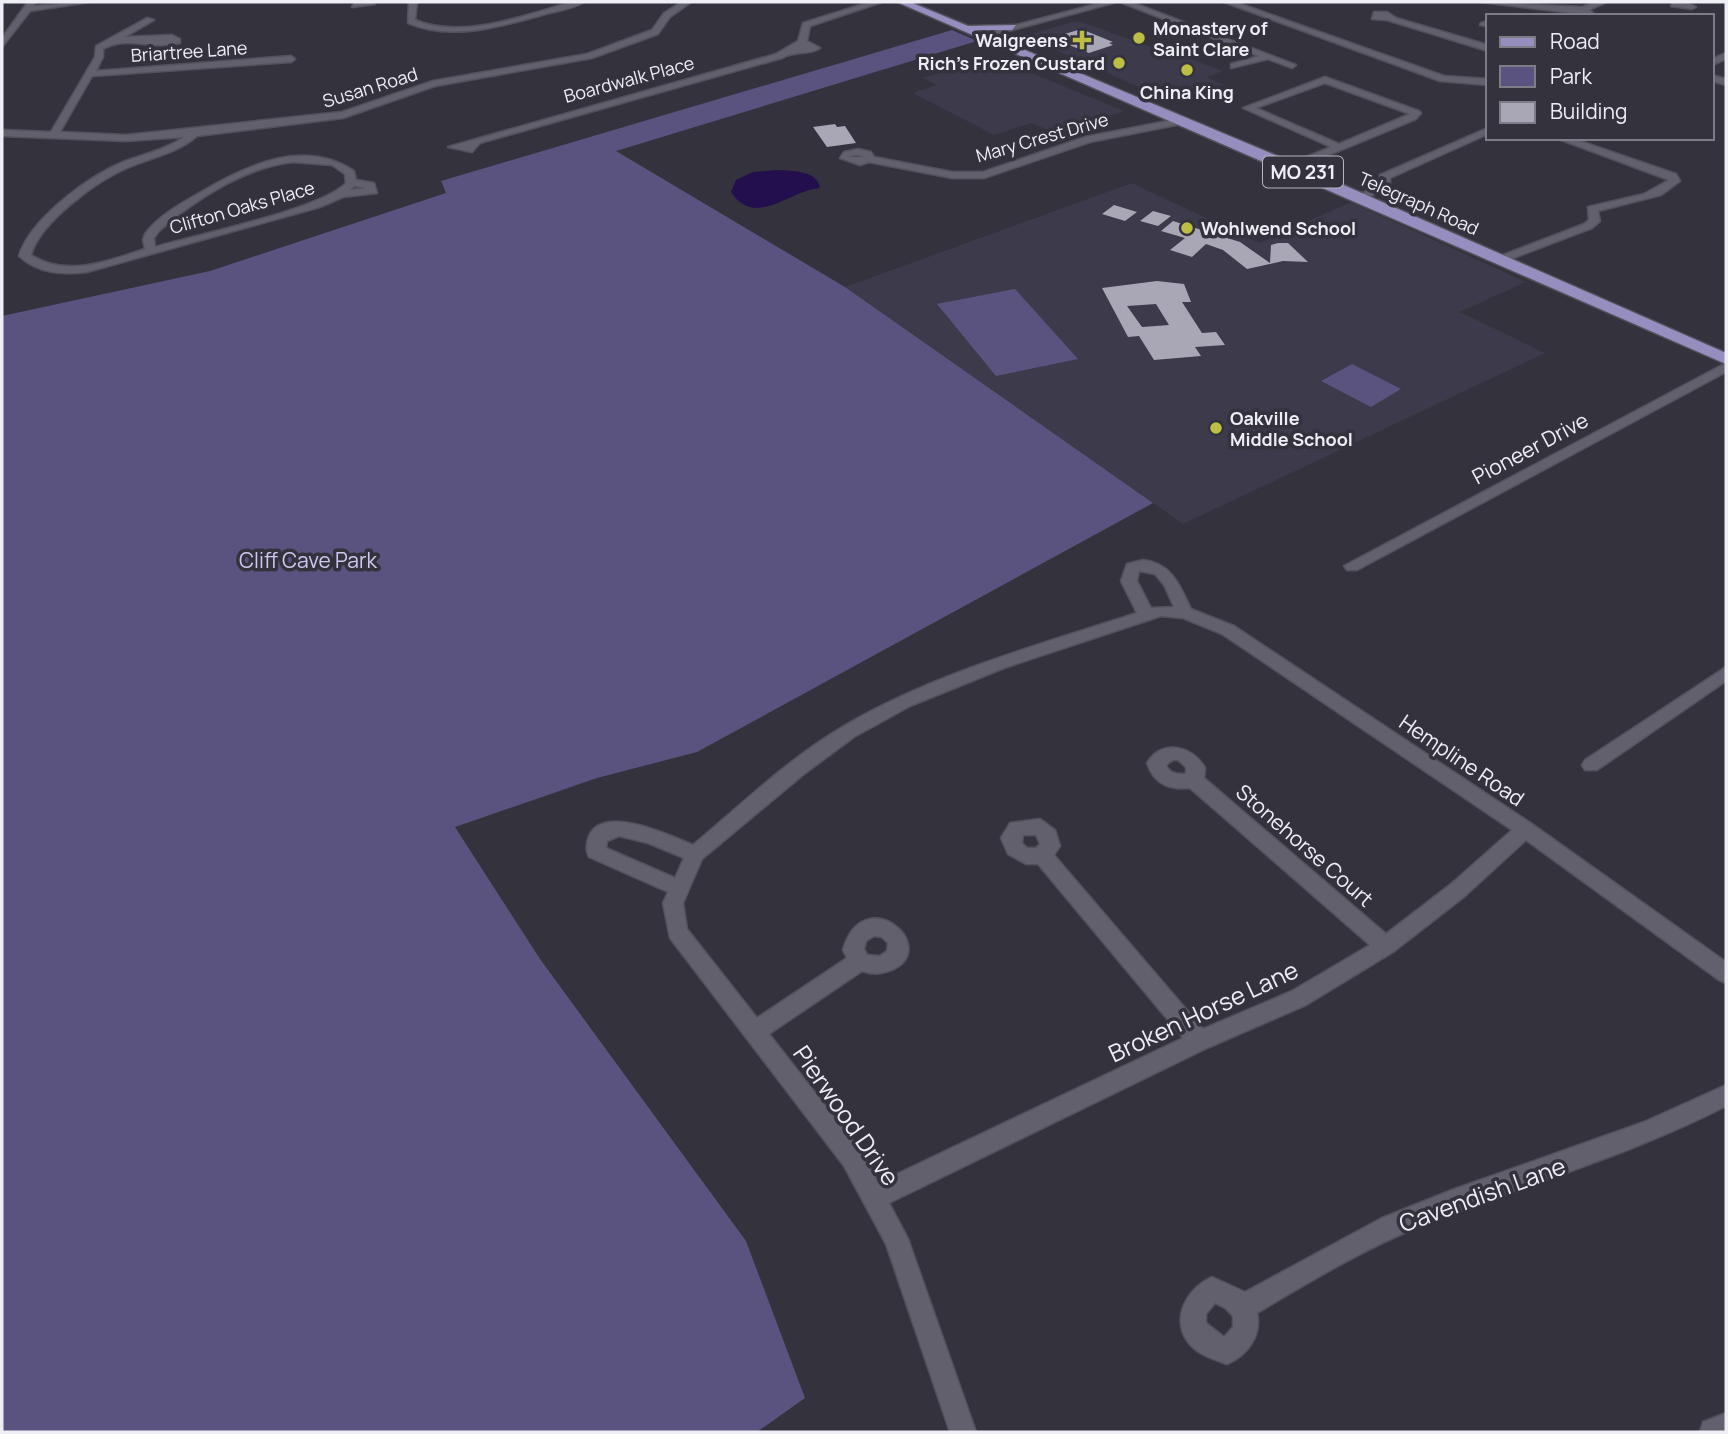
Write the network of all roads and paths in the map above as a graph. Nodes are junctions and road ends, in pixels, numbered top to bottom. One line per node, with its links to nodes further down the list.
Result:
1 (85, 2): 15 (street)
2 (361, 2): 3 (street)
3 (371, 2)
4 (413, 2): 5 (street)
5 (580, 2)
6 (686, 2): 40 (street, Susan Road)
7 (878, 2): 26 (street, Boardwalk Place)
8 (902, 2): 21 (main road, Telegraph Road / MO 231)
9 (1114, 2): 22 (street)
10 (1124, 2): 31 (street)
11 (1228, 2): 36 (street)
12 (1485, 2): 14 (street)
13 (1603, 2): 16 (street)
14 (1512, 4): 16 (street); 17 (street)
15 (30, 6): 27 (street)
16 (1583, 10): 18 (street)
17 (1511, 14)
18 (1590, 14)
19 (1391, 19): 29 (street)
20 (150, 20): 24 (street)
21 (961, 26): 22 (main road); 23 (main road, Telegraph Road / MO 231)
22 (1012, 27): 23 (street); 28 (main road)
23 (982, 35): 28 (main road, Telegraph Road / MO 231)
24 (112, 39): 25 (street); 35 (street)
25 (163, 40)
26 (802, 42): 30 (street, Boardwalk Place); 30 (street, Boardwalk Place)
27 (2, 44)
28 (1004, 45): 37 (main road, Telegraph Road / MO 231)
29 (1486, 47)
30 (793, 50): 43 (street, Boardwalk Place)
31 (1268, 55): 33 (street); 34 (street)
32 (291, 59): 35 (street, Briartree Lane)
33 (1292, 65)
34 (1234, 66)
35 (89, 74): 41 (street)
36 (1485, 82)
37 (1183, 121): 45 (street, Mary Crest Drive); 46 (main road, Telegraph Road / MO 231)
38 (2, 132): 41 (street, Susan Road)
39 (1486, 132): 49 (street)
40 (194, 133): 41 (street, Susan Road); 50 (street, Clifton Oaks Place)
41 (54, 135)
42 (1567, 140): 51 (street)
43 (475, 143)
44 (1339, 147): 44 (street); 46 (street)
45 (869, 159)
46 (1292, 167): 49 (main road, Telegraph Road / MO 231)
47 (351, 183): 48 (street, Clifton Oaks Place); 48 (street, Clifton Oaks Place); 50 (street, Clifton Oaks Place)
48 (341, 194): 50 (street, Clifton Oaks Place)
49 (1360, 197): 51 (main road, Telegraph Road / MO 231)
50 (152, 251)
51 (1499, 260): 52 (main road, Telegraph Road / MO 231)
52 (1724, 358): 53 (street, Pioneer Drive)
53 (1352, 566)
54 (1153, 613): 55 (street, Hempline Road); 55 (street); 60 (street, Pierwood Drive)
55 (1185, 613): 59 (street, Hempline Road)
56 (1726, 673): 57 (street)
57 (1591, 765)
58 (1194, 780): 63 (street, Stonehorse Court)
59 (1525, 829): 63 (street, Broken Horse Lane); 65 (street, Hempline Road)
60 (695, 854): 62 (street, Pierwood Drive); 62 (street)
61 (1042, 855): 67 (street)
62 (678, 888): 66 (street, Pierwood Drive)
63 (1386, 946): 67 (street, Broken Horse Lane)
64 (860, 961): 66 (street)
65 (1726, 974)
66 (755, 1031): 69 (street, Pierwood Drive)
67 (1199, 1041): 69 (street, Broken Horse Lane)
68 (1726, 1094): 70 (street, Cavendish Lane)
69 (875, 1198): 72 (street, Pierwood Drive)
70 (1243, 1307)
71 (1726, 1426): 73 (street)
72 (963, 1432)
73 (1713, 1432)

